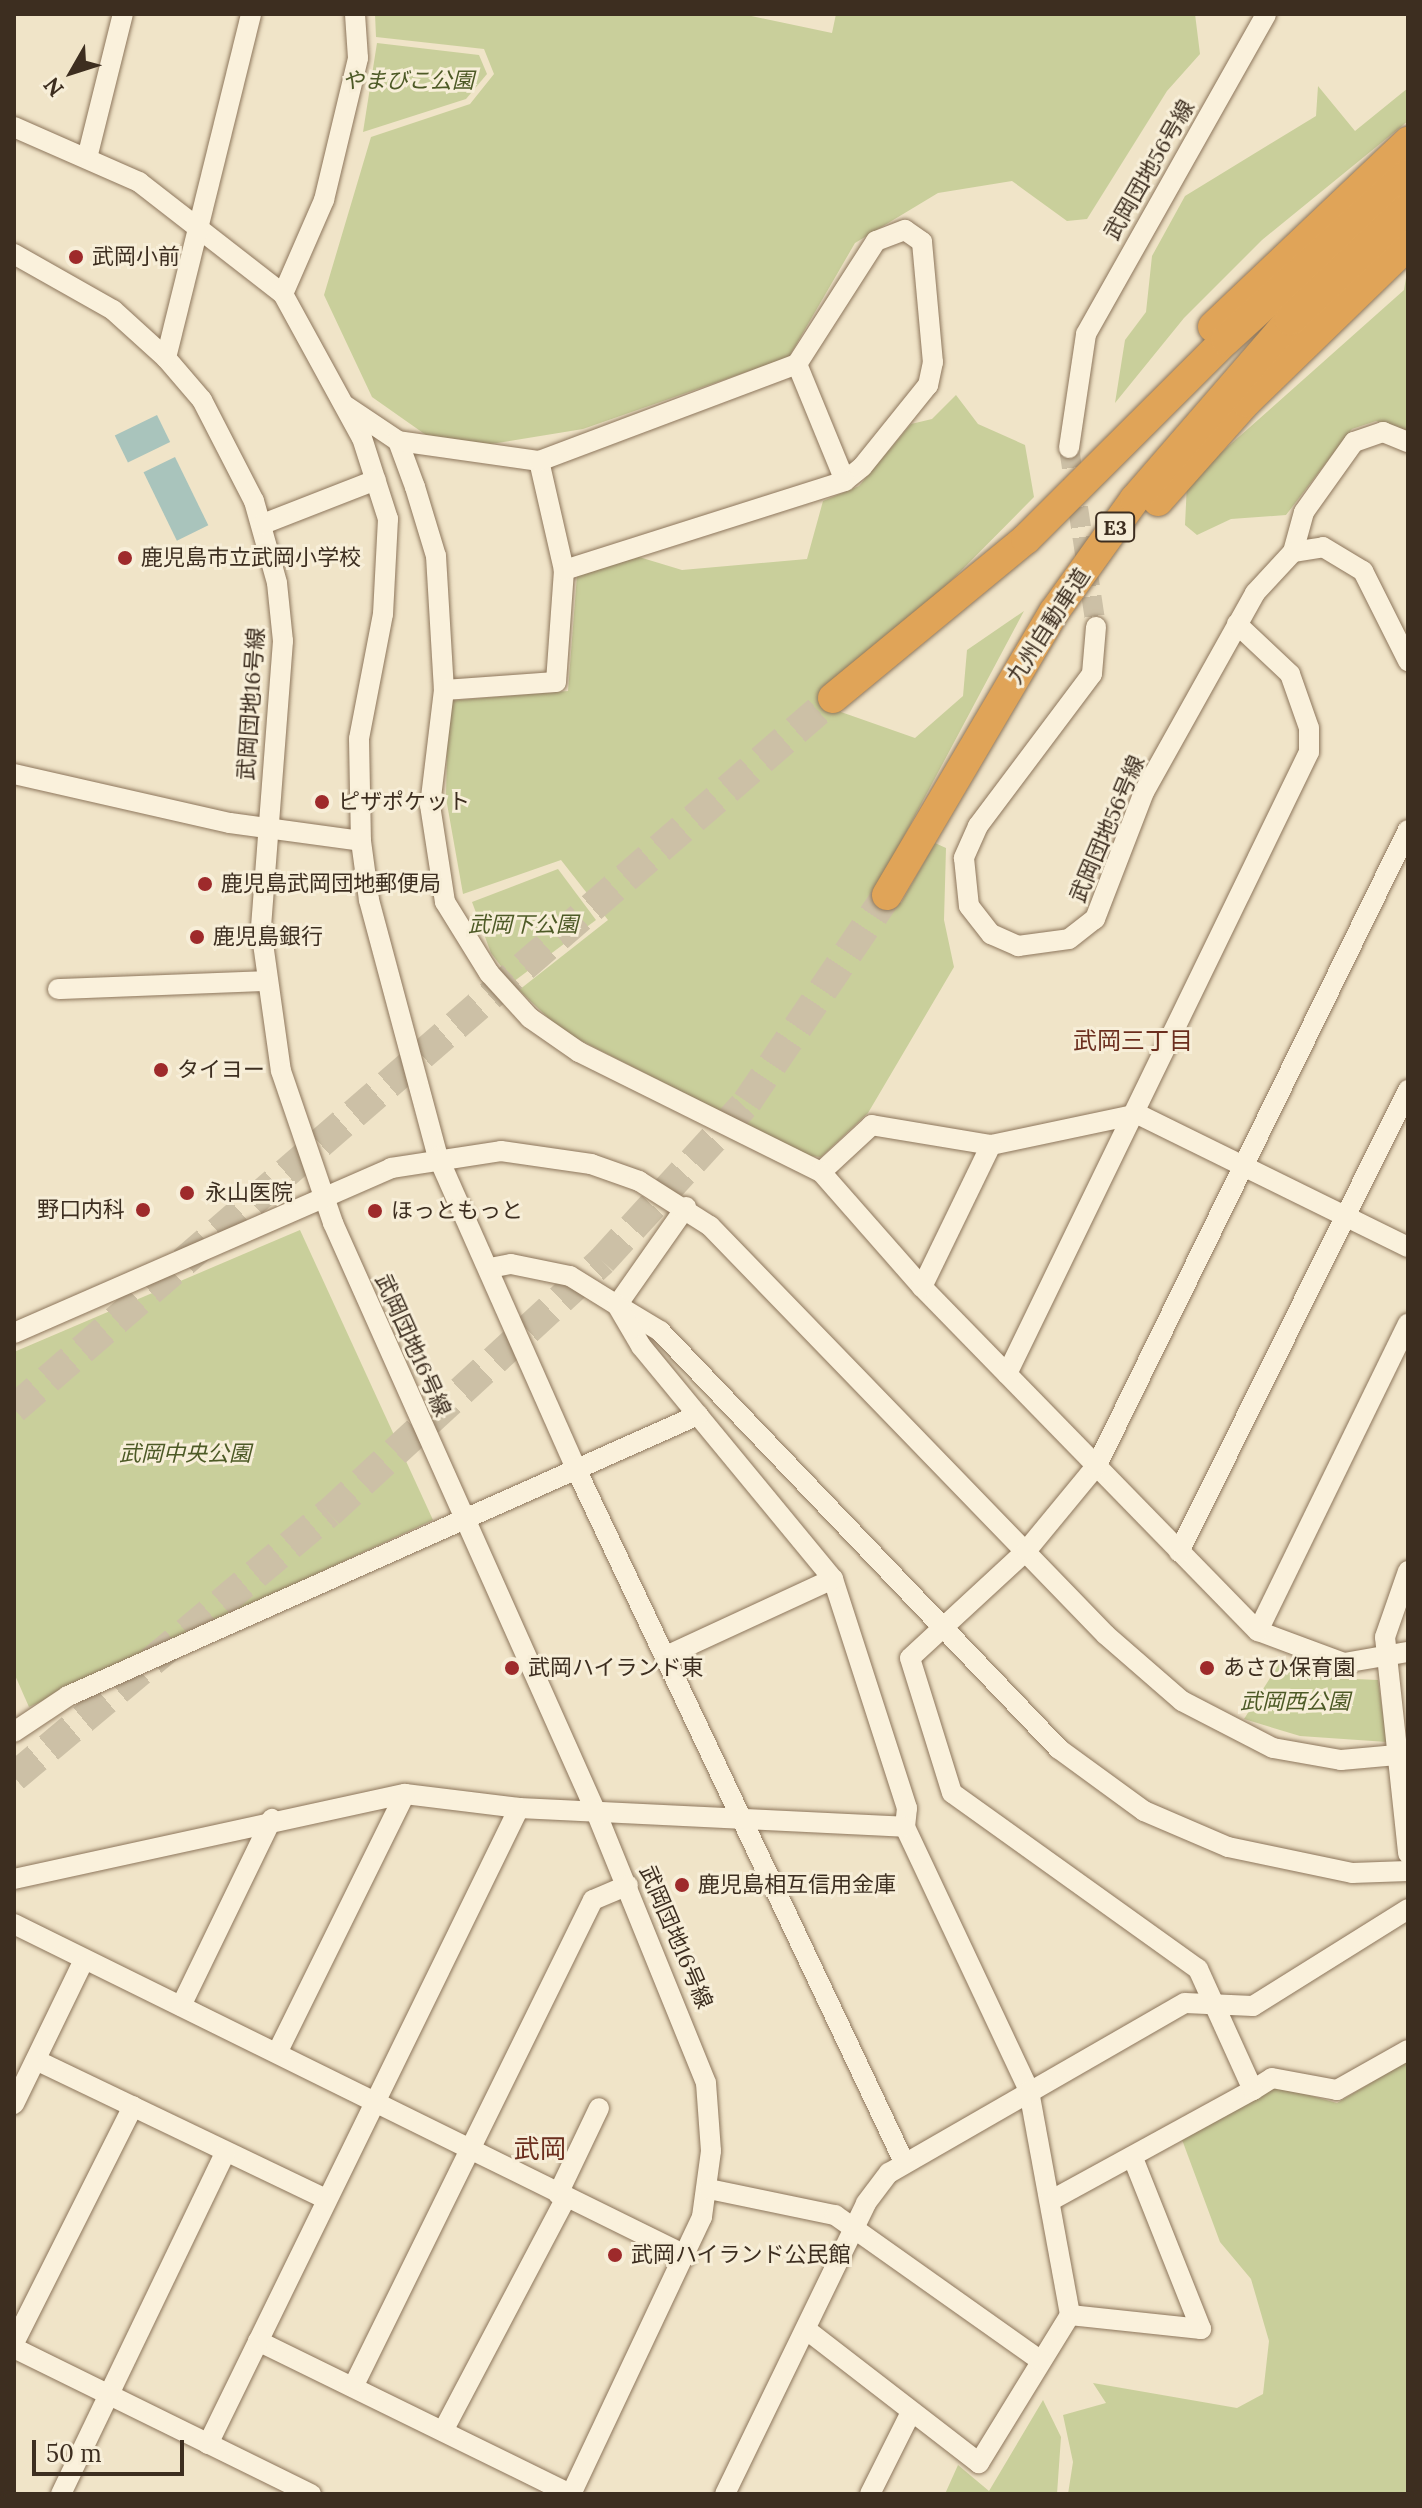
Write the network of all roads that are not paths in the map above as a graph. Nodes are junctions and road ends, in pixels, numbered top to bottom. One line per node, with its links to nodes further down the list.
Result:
1 (123, 14): 7 (street)
2 (251, 14): 9 (street)
3 (355, 14): 12 (street)
4 (1266, 14): 18 (street, 武岡団地56号線)
5 (14, 127): 7 (street)
6 (1408, 142): 8 (highway)
7 (88, 154): 9 (street)
8 (1399, 181): 29 (highway, E3); 30 (highway, 九州自動車道 / E3)
9 (199, 222): 12 (street); 13 (street)
10 (1408, 245): 30 (highway)
11 (14, 254): 13 (street, 武岡団地16号線)
12 (283, 294): 15 (street)
13 (166, 358): 22 (street, 武岡団地16号線)
14 (797, 364): 19 (street); 21 (street); 21 (street)
15 (346, 406): 16 (street); 20 (street)
16 (398, 441): 19 (street); 28 (street)
17 (1408, 442): 23 (street)
18 (1069, 448)
19 (539, 461): 24 (street)
20 (376, 480): 22 (street); 34 (street)
21 (845, 481): 24 (street)
22 (263, 524): 32 (street, 武岡団地16号線)
23 (1293, 552): 25 (street, 武岡団地56号線); 27 (street)
24 (564, 570): 28 (street)
25 (1237, 624): 26 (street, 武岡団地56号線); 39 (street)
26 (1096, 627)
27 (1408, 661)
28 (444, 690): 43 (street)
29 (833, 698)
30 (963, 760): 35 (highway, 九州自動車道 / E3)
31 (14, 774): 32 (street)
32 (267, 830): 34 (street); 36 (street, 武岡団地16号線)
33 (1408, 830): 42 (street)
34 (361, 841): 41 (street)
35 (887, 895)
36 (266, 981): 37 (street); 44 (street, 武岡団地16号線)
37 (58, 989)
38 (1408, 1090): 46 (street)
39 (1138, 1114): 40 (street); 42 (street); 54 (street)
40 (991, 1145): 43 (street); 49 (street)
41 (438, 1157): 44 (street); 45 (street); 48 (street)
42 (1243, 1168): 46 (street); 56 (street)
43 (821, 1172): 49 (street)
44 (323, 1197): 52 (street); 58 (street, 武岡団地16号線)
45 (686, 1207): 50 (street); 59 (street)
46 (1344, 1217): 47 (street); 60 (street)
47 (1408, 1247)
48 (490, 1268): 50 (street); 57 (street)
49 (922, 1287): 54 (street)
50 (617, 1305): 55 (street); 63 (street)
51 (1408, 1324): 53 (street)
52 (14, 1333)
53 (1402, 1356): 64 (street)
54 (1007, 1374): 56 (street)
55 (698, 1415): 57 (street); 62 (street)
56 (1097, 1465): 59 (street); 60 (street)
57 (576, 1469): 58 (street); 66 (street)
58 (464, 1519): 68 (street); 72 (street, 武岡団地16号線)
59 (1027, 1550): 63 (street); 69 (street)
60 (1179, 1552): 64 (street)
61 (1408, 1571): 67 (street)
62 (833, 1579): 66 (street); 75 (street)
63 (945, 1631): 77 (street); 83 (street)
64 (1258, 1631): 67 (street)
65 (1408, 1652): 67 (street)
66 (666, 1656): 74 (street)
67 (1387, 1660): 69 (street)
68 (14, 1732)
69 (1403, 1755): 76 (street)
70 (405, 1794): 71 (street); 73 (street); 86 (street)
71 (519, 1808): 72 (street); 90 (street)
72 (596, 1812): 74 (street); 79 (street, 武岡団地16号線)
73 (272, 1819): 78 (street); 84 (street)
74 (740, 1820): 75 (street); 97 (street)
75 (905, 1827): 89 (street)
76 (1408, 1854)
77 (1408, 1871)
78 (14, 1879)
79 (628, 1885): 94 (street); 98 (street, 武岡団地16号線)
80 (1408, 1909): 83 (street)
81 (14, 1924): 82 (street)
82 (84, 1960): 84 (street); 87 (street)
83 (1213, 2000): 88 (street); 89 (street)
84 (181, 2006): 86 (street)
85 (1408, 2050): 88 (street)
86 (277, 2053): 90 (street)
87 (36, 2060): 91 (street); 92 (street)
88 (1253, 2090): 96 (street)
89 (1029, 2091): 97 (street); 101 (street)
90 (374, 2102): 94 (street); 100 (street)
91 (14, 2104)
92 (133, 2106): 95 (street); 107 (street)
93 (599, 2108): 99 (street)
94 (470, 2149): 99 (street); 109 (street)
95 (225, 2153): 100 (street); 110 (street)
96 (1133, 2158): 101 (street); 104 (street)
97 (904, 2162): 102 (street)
98 (709, 2189): 102 (street); 103 (street, 武岡団地16号線)
99 (562, 2196): 103 (street); 112 (street)
100 (324, 2198): 106 (street)
101 (1050, 2201): 104 (street)
102 (856, 2229): 105 (street); 108 (street)
103 (687, 2256): 116 (street, 武岡団地16号線)
104 (1070, 2315): 108 (street)
105 (807, 2330): 111 (street); 117 (street)
106 (258, 2341): 109 (street); 113 (street)
107 (14, 2345): 110 (street)
108 (1040, 2360): 111 (street)
109 (353, 2387): 112 (street)
110 (107, 2394): 113 (street); 114 (street)
111 (911, 2412): 118 (street)
112 (443, 2431): 116 (street)
113 (208, 2444): 115 (street)
114 (61, 2494)
115 (311, 2494)
116 (571, 2494)
117 (725, 2494)
118 (870, 2494)

